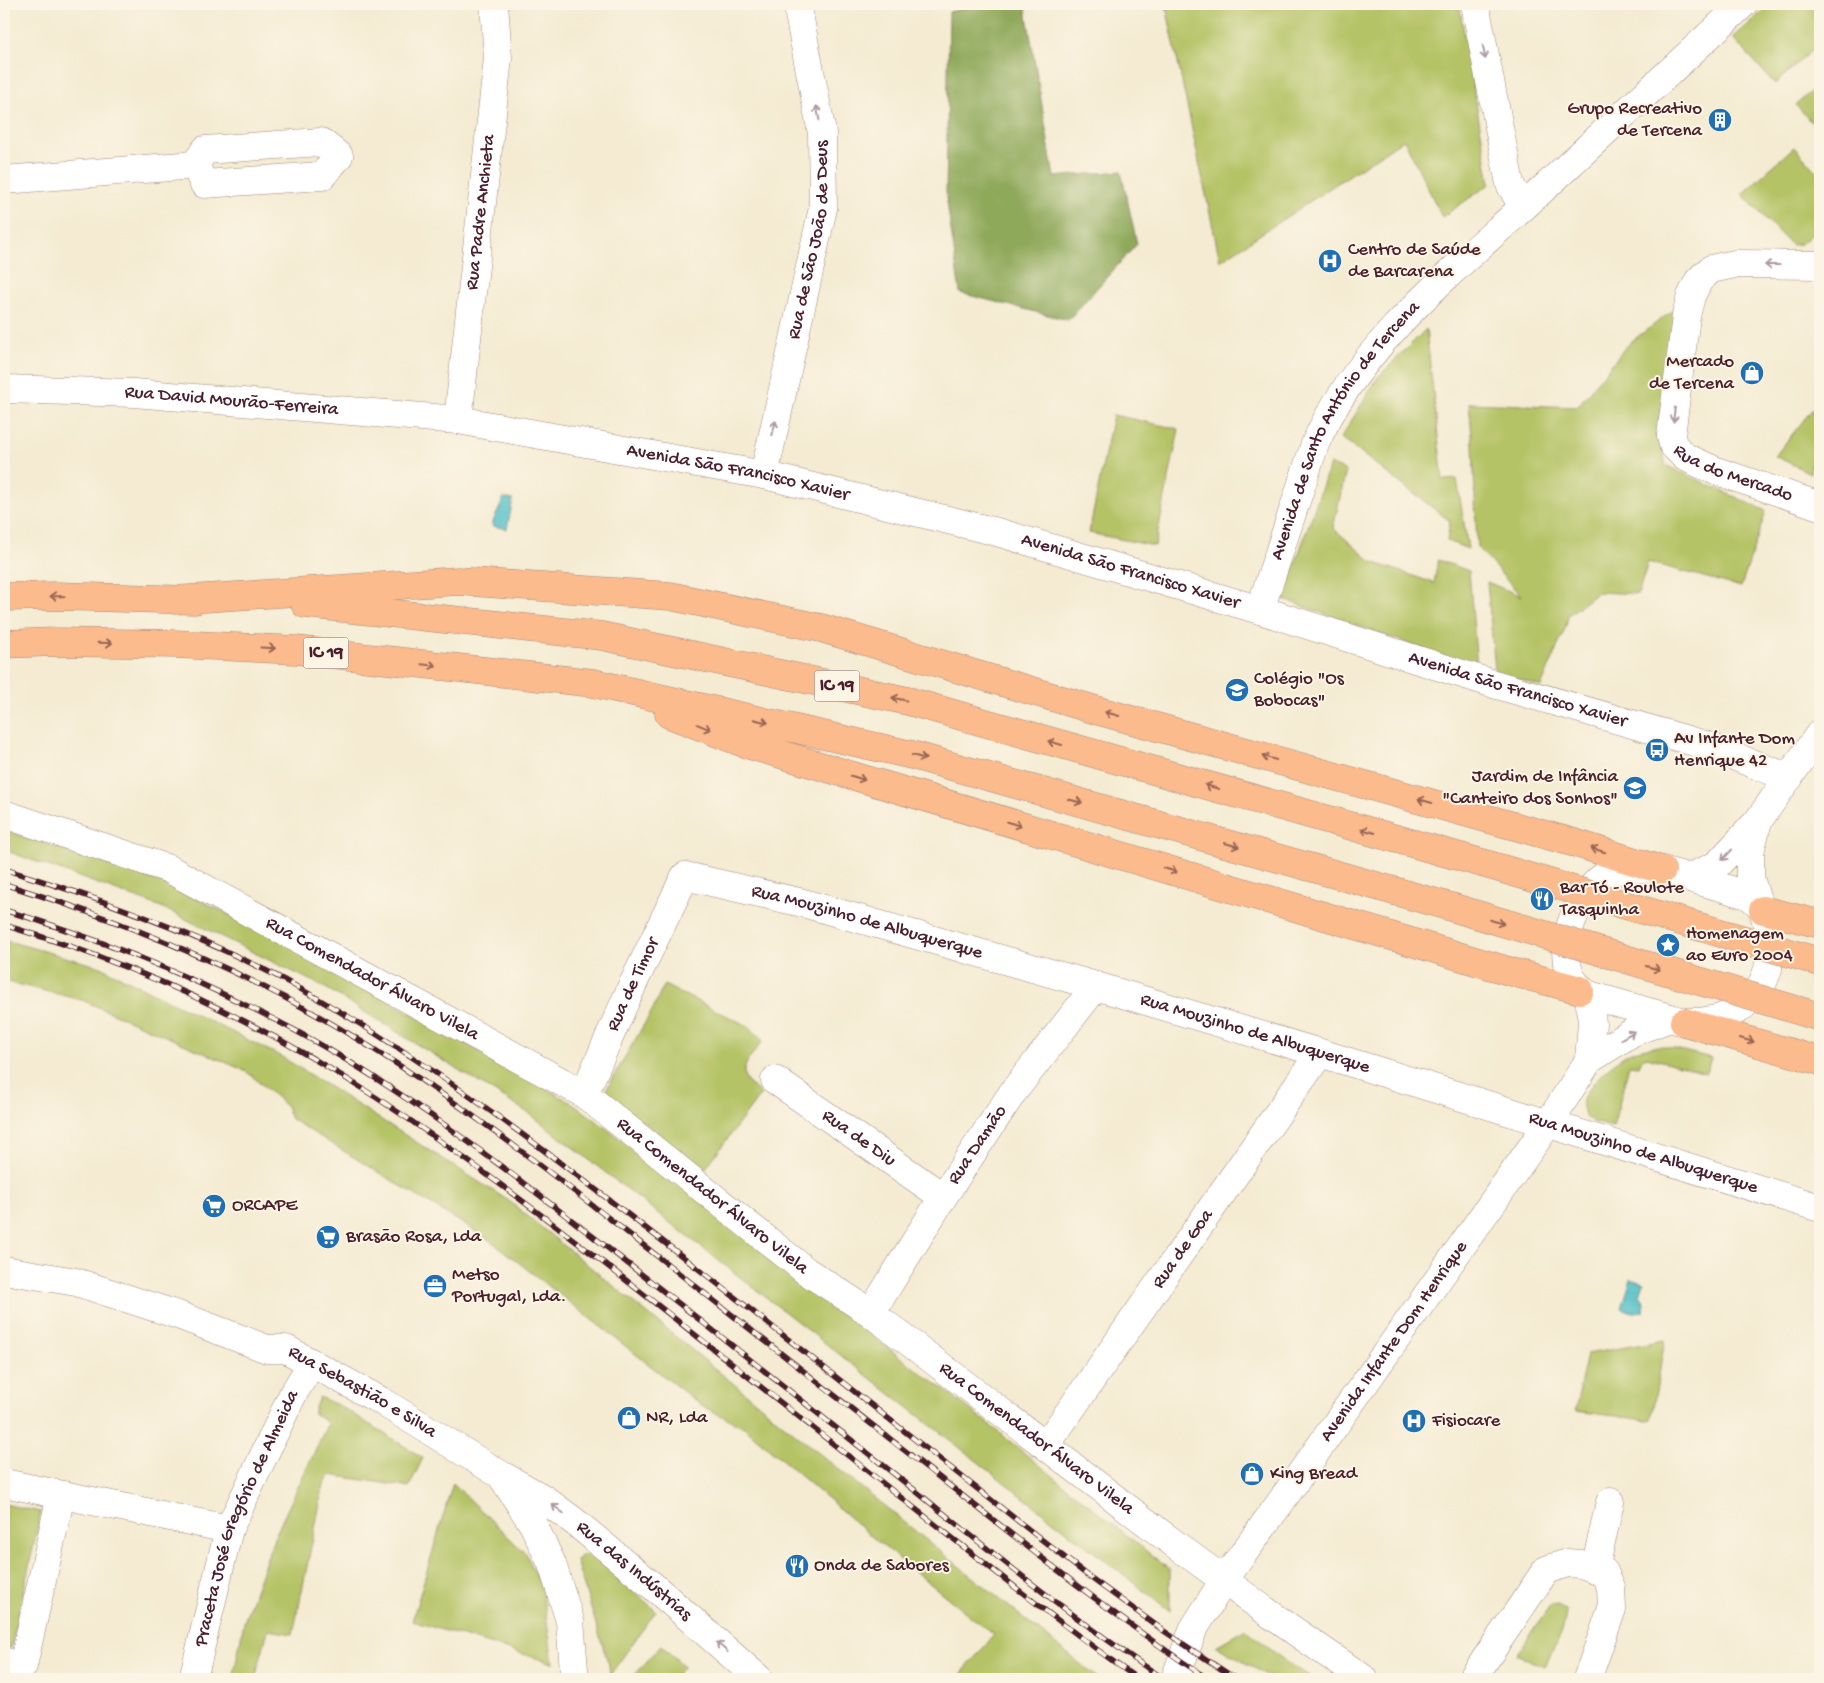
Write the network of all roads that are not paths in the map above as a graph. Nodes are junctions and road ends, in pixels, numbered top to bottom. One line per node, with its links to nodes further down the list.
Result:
1 (494, 4): 10 (street, Rua Padre Anchieta)
2 (796, 4): 11 (street, Rua de São João de Deus, one-way to 2)
3 (1475, 4): 7 (street, one-way to 7)
4 (1743, 4): 7 (street, Avenida de Santo António de Tercena)
5 (195, 165): 6 (street)
6 (4, 180)
7 (1523, 207): 15 (street, Avenida de Santo António de Tercena)
8 (1820, 265): 12 (street, Rua do Mercado, one-way to 12)
9 (4, 389): 10 (street, Rua David Mourão-Ferreira)
10 (458, 420): 11 (street, Avenida São Francisco Xavier)
11 (764, 475): 15 (street, Avenida São Francisco Xavier)
12 (1820, 506)
13 (4, 597): 14 (highway, IC 19, one-way to 13)
14 (176, 600): 22 (highway, one-way to 14); 27 (highway, IC 19, one-way to 14, bridge)
15 (1260, 610): 19 (street, Avenida São Francisco Xavier)
16 (4, 644): 17 (highway, IC 19, one-way to 17)
17 (593, 683): 29 (highway, one-way to 29); 30 (highway, IC 19, one-way to 30, bridge)
18 (1817, 743): 19 (street)
19 (1789, 778): 21 (street)
20 (4, 814): 36 (street, Rua Comendador Álvaro Vilela)
21 (1758, 821): 24 (street, one-way to 24); 25 (street)
22 (1662, 870): 24 (street); 29 (street)
23 (685, 876): 28 (street, Rua Mouzinho de Albuquerque); 36 (street, Rua de Timor)
24 (1688, 878): 25 (street)
25 (1760, 907): 26 (highway); 31 (street)
26 (1820, 924)
27 (1820, 962)
28 (1096, 986): 32 (street, Rua Mouzinho de Albuquerque); 38 (street, Rua Damão)
29 (1584, 992): 31 (street); 33 (street, Avenida Infante Dom Henrique)
30 (1820, 1017)
31 (1677, 1020): 33 (street, Avenida Infante Dom Henrique, one-way to 31); 34 (highway, one-way to 34)
32 (1320, 1053): 37 (street, Rua Mouzinho de Albuquerque); 43 (street, Rua de Goa)
33 (1589, 1060): 37 (street, Avenida Infante Dom Henrique)
34 (1820, 1061)
35 (775, 1080): 38 (street, Rua de Diu)
36 (584, 1094): 41 (street, Rua Comendador Álvaro Vilela)
37 (1548, 1124): 39 (street, Rua Mouzinho de Albuquerque); 50 (street, Avenida Infante Dom Henrique)
38 (943, 1197): 41 (street, Rua Damão)
39 (1820, 1208)
40 (4, 1270): 42 (street, Rua Sebastião e Silva)
41 (872, 1313): 43 (street, Rua Comendador Álvaro Vilela)
42 (312, 1363): 44 (street, Rua Sebastião e Silva); 48 (street, Praceta José Gregório de Almeida)
43 (1046, 1445): 50 (street, Rua Comendador Álvaro Vilela)
44 (501, 1475): 53 (street, Rua Sebastião e Silva); 54 (street, Rua das Indústrias, one-way to 44)
45 (4, 1483): 46 (street)
46 (60, 1495): 48 (street); 51 (street)
47 (1610, 1502): 49 (street)
48 (229, 1529): 52 (street, Praceta José Gregório de Almeida)
49 (1595, 1569): 57 (street); 58 (street)
50 (1224, 1580): 55 (street, Avenida Infante Dom Henrique); 56 (street, Rua Comendador Álvaro Vilela)
51 (4, 1662)
52 (193, 1679)
53 (572, 1679)
54 (759, 1679)
55 (1175, 1679)
56 (1364, 1679)
57 (1472, 1679)
58 (1588, 1679)

